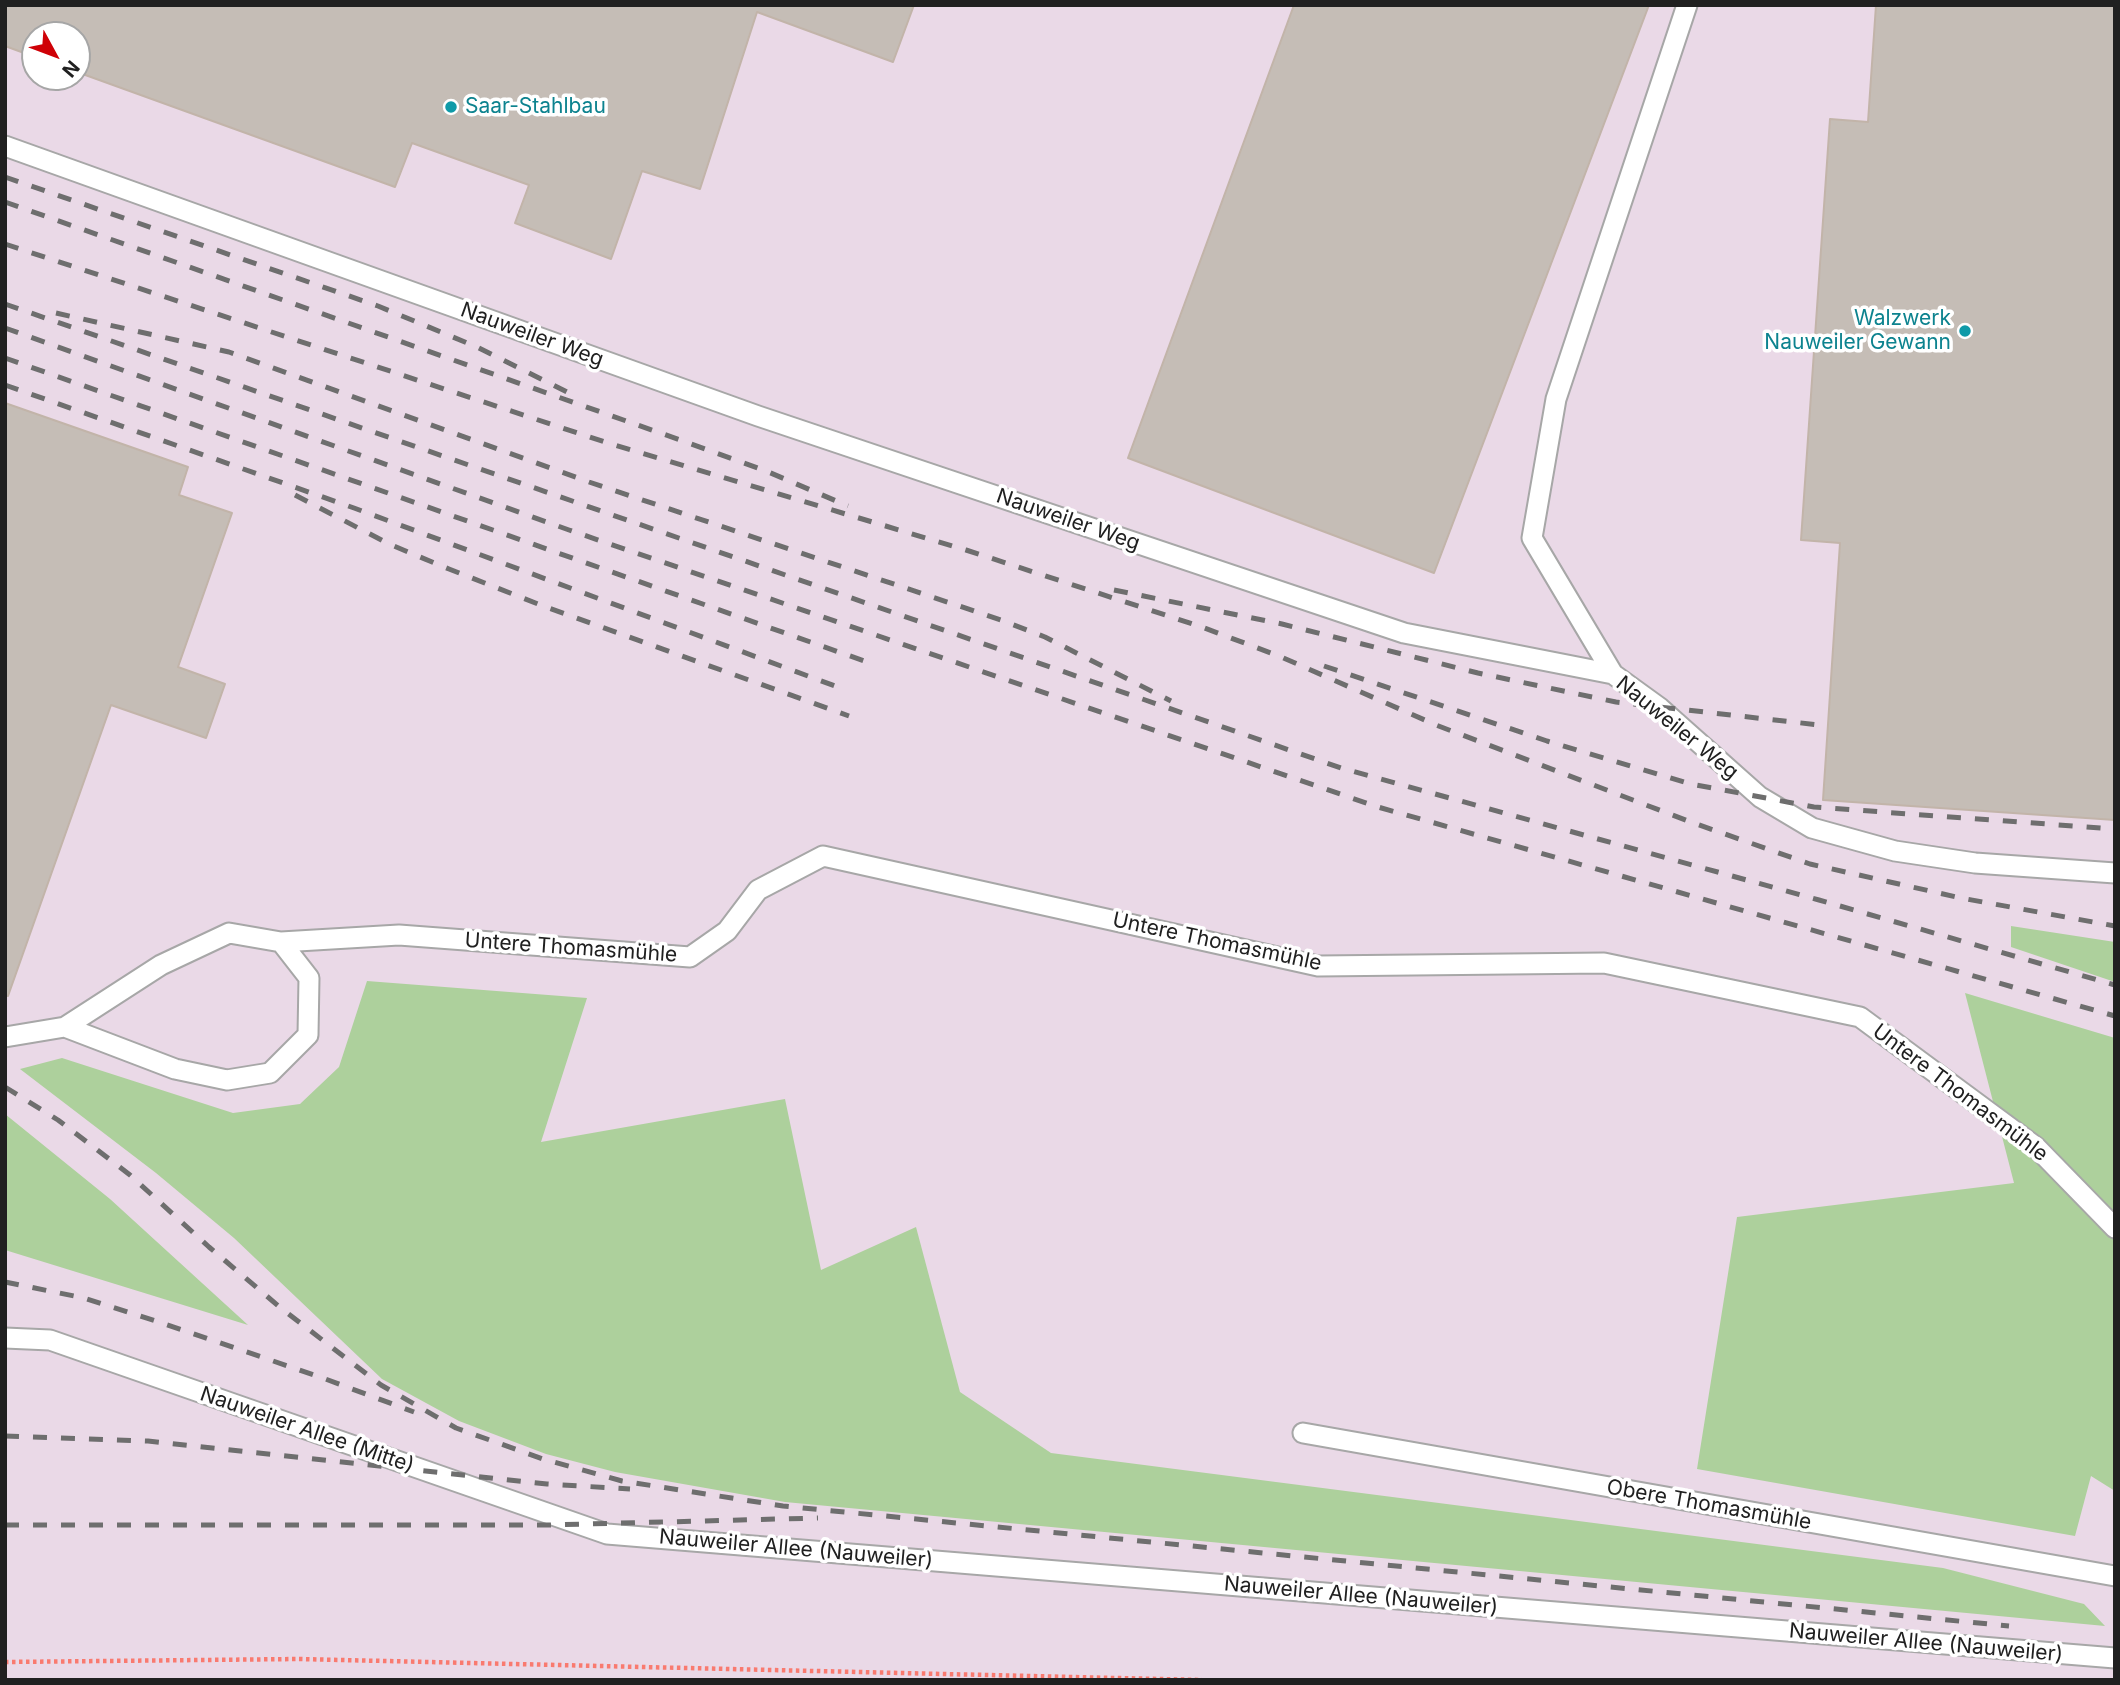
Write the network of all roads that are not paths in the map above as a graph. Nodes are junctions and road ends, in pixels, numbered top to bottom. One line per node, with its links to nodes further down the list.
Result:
1 (1687, 5): 3 (lane)
2 (5, 146): 3 (lane, Nauweiler Weg)
3 (1613, 674): 4 (lane, Nauweiler Weg)
4 (2115, 873)
5 (281, 942): 6 (lane, Untere Thomasmühle); 6 (lane); 8 (lane, Untere Thomasmühle)
6 (65, 1027): 7 (lane)
7 (5, 1037)
8 (2115, 1228)
9 (5, 1338): 11 (lane, Nauweiler Allee (Mitte))
10 (1303, 1433): 12 (lane, Obere Thomasmühle)
11 (607, 1534): 13 (lane, Nauweiler Allee (Nauweiler))
12 (2115, 1576)
13 (2115, 1658)

